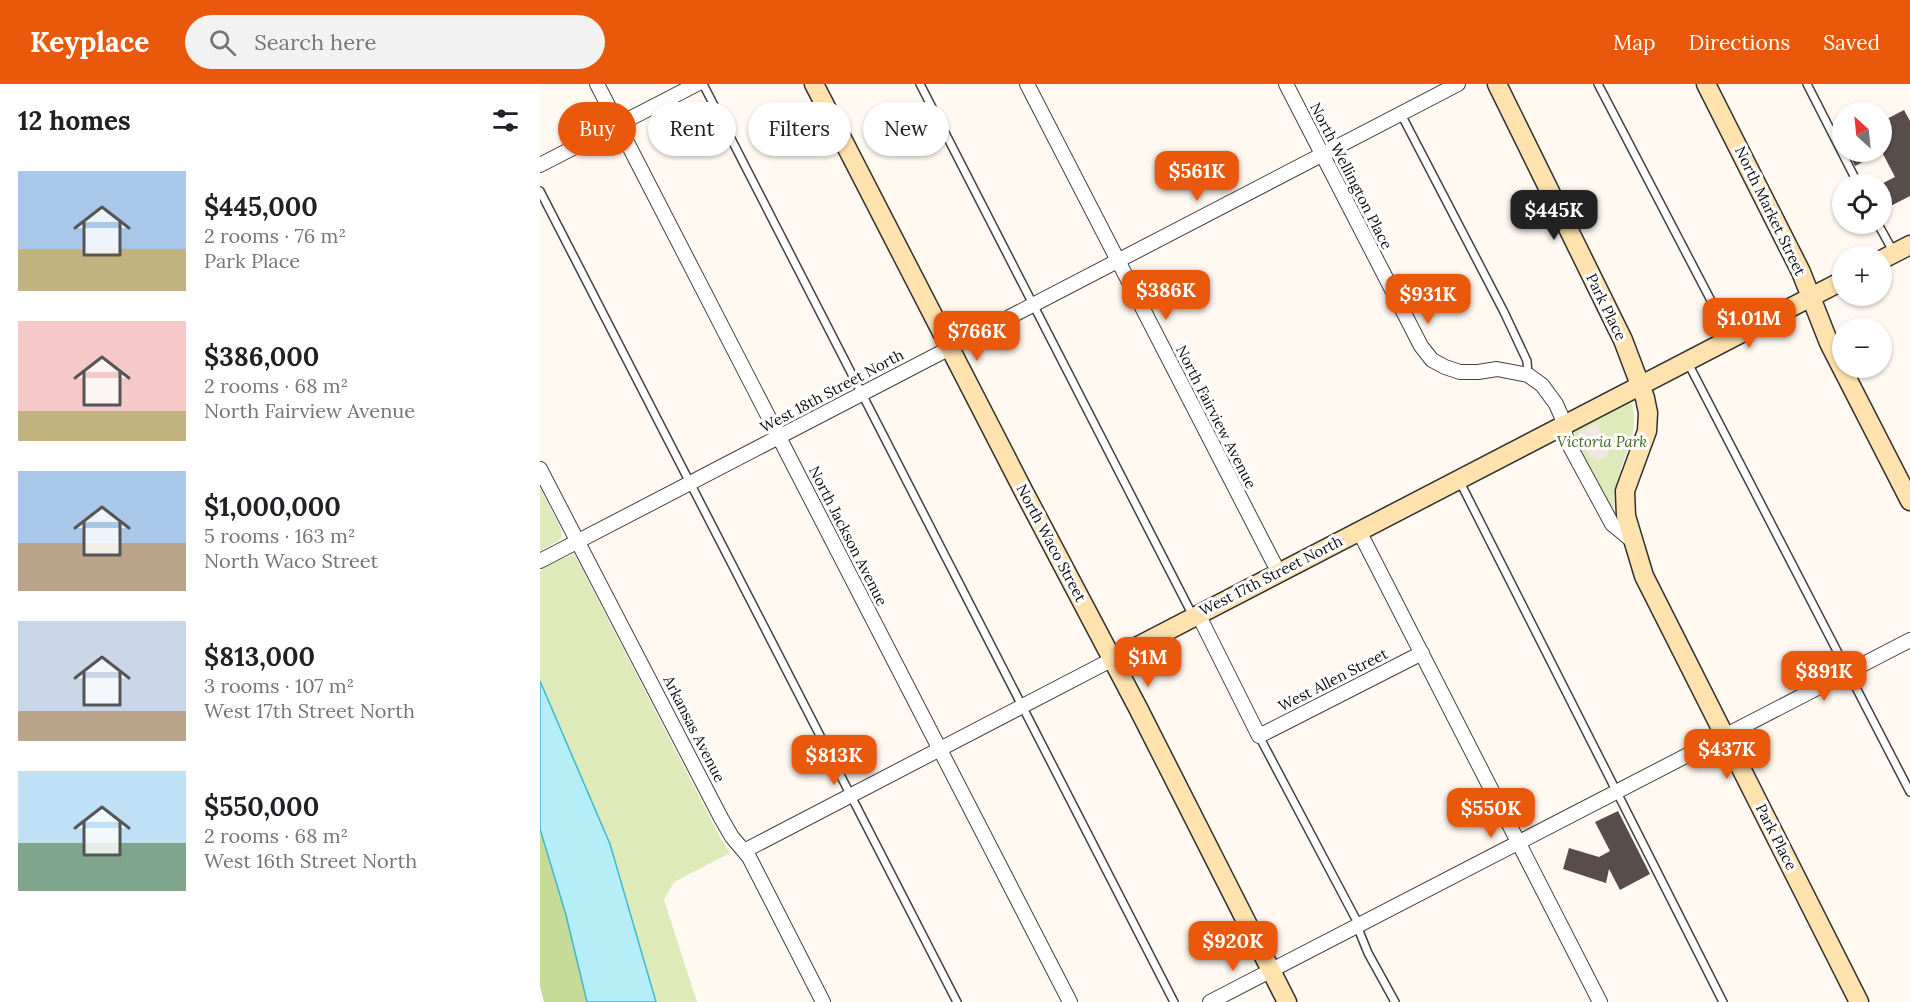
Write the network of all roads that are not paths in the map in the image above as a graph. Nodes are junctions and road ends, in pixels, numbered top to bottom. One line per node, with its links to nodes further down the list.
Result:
1 (597, 84): 13 (street, North Jackson Avenue)
2 (697, 84): 15 (street)
3 (703, 84): 33 (lane)
4 (814, 84): 29 (street, North Waco Street)
5 (920, 84): 27 (lane)
6 (1027, 84): 24 (street, North Fairview Avenue)
7 (1286, 84): 16 (street, North Wellington Place)
8 (1458, 84): 14 (street, West 18th Street North)
9 (1497, 84): 32 (street, Park Place)
10 (1598, 84): 28 (lane)
11 (1706, 84): 26 (street, North Market Street)
12 (1807, 84): 20 (lane)
13 (606, 102)
14 (1401, 114): 16 (street, West 18th Street North); 31 (lane)
15 (636, 116)
16 (1322, 155): 24 (street, West 18th Street North); 31 (street, North Wellington Place)
17 (558, 156): 19 (street)
18 (634, 156): 35 (street, North Jackson Avenue)
19 (540, 165)
20 (1853, 174)
21 (540, 191): 38 (lane)
22 (1884, 234): 23 (lane)
23 (1895, 253)
24 (1117, 261): 27 (street, West 18th Street North); 44 (street, North Fairview Avenue)
25 (1832, 286): 26 (street, West 17th Street North)
26 (1811, 297): 28 (street, West 17th Street North); 39 (street, North Market Street)
27 (1033, 305): 29 (street, West 18th Street North); 45 (lane)
28 (1731, 338): 30 (street, West 17th Street North)
29 (950, 348): 33 (street, West 18th Street North); 48 (street, North Waco Street)
30 (1687, 361): 32 (street, West 17th Street North); 49 (lane)
31 (1528, 375): 34 (street)
32 (1640, 386): 34 (street, West 17th Street North); 42 (street, Park Place)
33 (862, 394): 35 (street, West 18th Street North); 50 (lane)
34 (1564, 425): 37 (street, West 17th Street North); 42 (street)
35 (778, 437): 38 (street, West 18th Street North); 53 (street, North Jackson Avenue)
36 (540, 469): 41 (street, Arkansas Avenue)
37 (1459, 479): 40 (street, West 17th Street North); 54 (lane)
38 (691, 483): 41 (street, West 18th Street North); 56 (lane)
39 (1910, 501)
40 (1359, 531): 44 (street, West 17th Street North); 47 (street)
41 (577, 541): 43 (street, West 18th Street North); 58 (street, Arkansas Avenue)
42 (1634, 542): 51 (street, Park Place)
43 (540, 561)
44 (1279, 573): 45 (street, West 17th Street North)
45 (1196, 616): 48 (street, West 17th Street North); 52 (street)
46 (1910, 640): 49 (street)
47 (1422, 653): 52 (street, West Allen Street); 57 (street)
48 (1113, 659): 50 (street, West 17th Street North); 60 (street, North Waco Street)
49 (1848, 672): 51 (street); 55 (lane)
50 (1022, 706): 53 (street, West 17th Street North); 64 (lane)
51 (1725, 735): 54 (street); 70 (street, Park Place)
52 (1259, 736): 59 (lane)
53 (939, 749): 56 (street, West 17th Street North); 63 (street, North Jackson Avenue)
54 (1615, 792): 57 (street); 69 (lane)
55 (1910, 792)
56 (852, 794): 58 (street, West 17th Street North); 62 (lane)
57 (1519, 842): 59 (street); 68 (street)
58 (744, 851): 61 (street, Arkansas Avenue)
59 (1358, 925): 60 (street); 67 (lane)
60 (1271, 970): 65 (street); 66 (street, North Waco Street)
61 (823, 1002)
62 (957, 1002)
63 (1070, 1002)
64 (1174, 1002)
65 (1210, 1002)
66 (1287, 1002)
67 (1395, 1002)
68 (1600, 1002)
69 (1723, 1002)
70 (1859, 1002)

